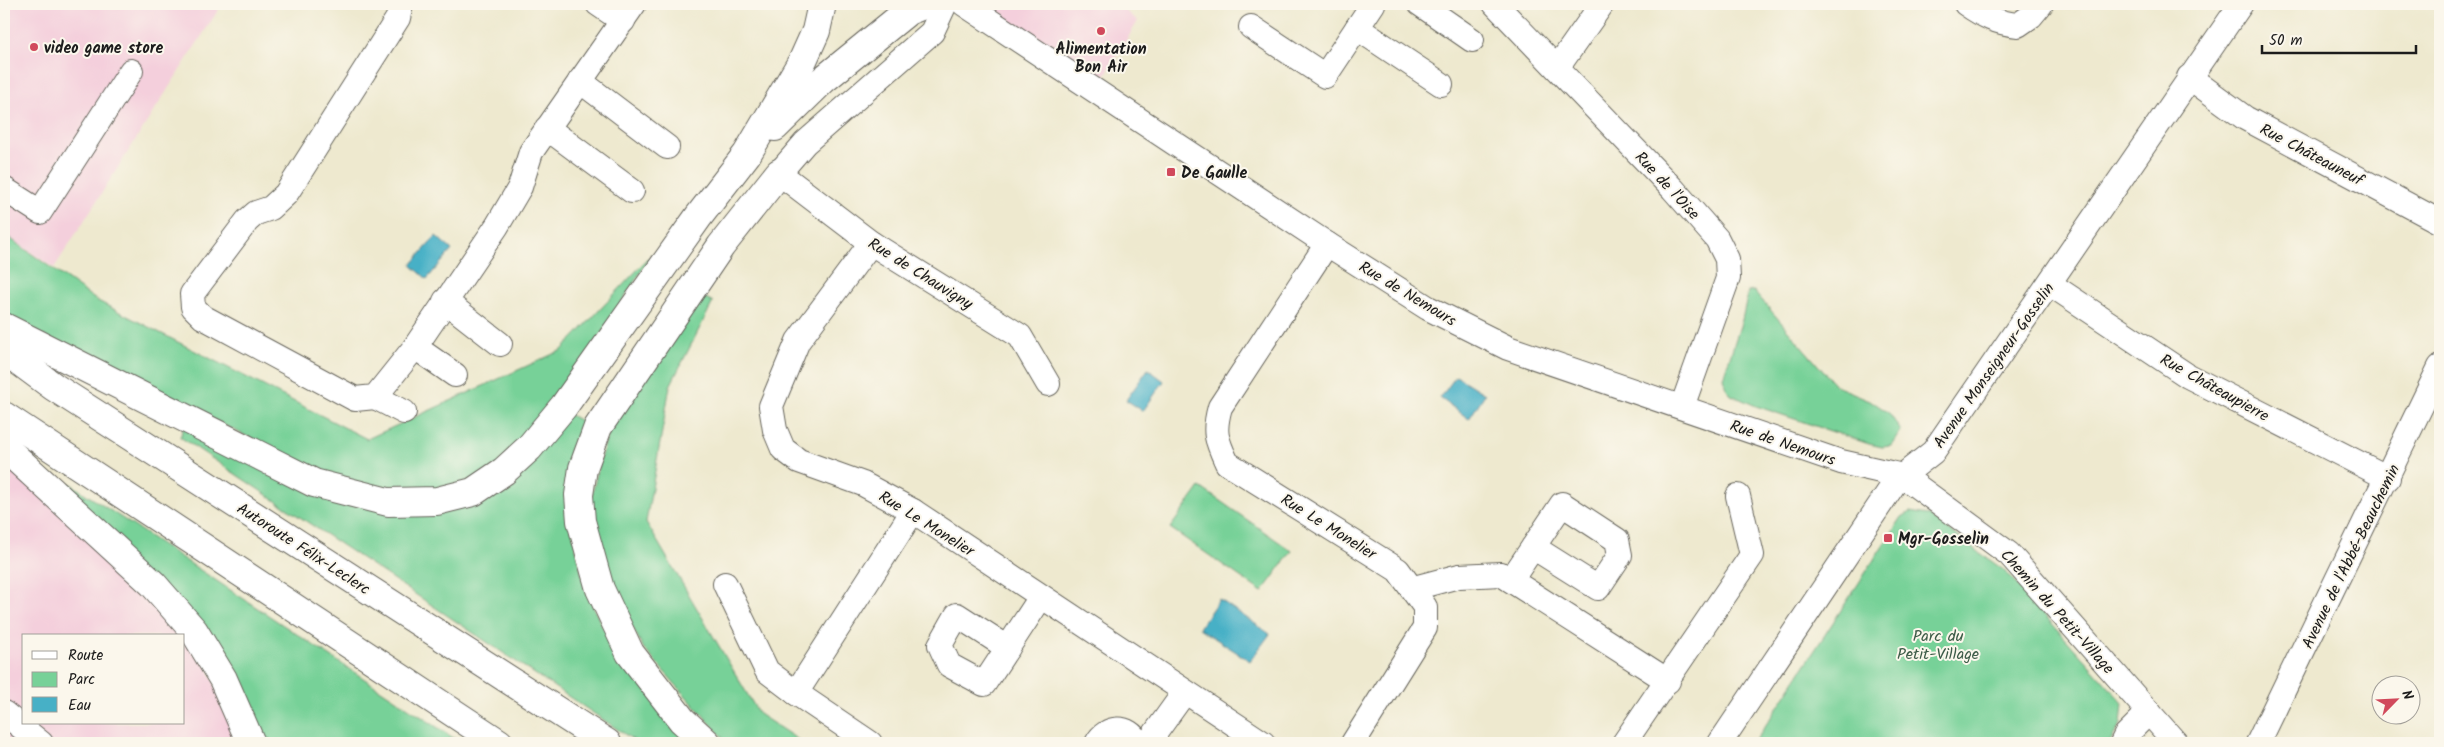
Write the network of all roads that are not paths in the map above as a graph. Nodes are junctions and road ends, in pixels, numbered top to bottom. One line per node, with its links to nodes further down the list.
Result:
1 (401, 4): 41 (street)
2 (598, 4): 14 (street)
3 (822, 4): 25 (highway)
4 (926, 4): 25 (highway)
5 (945, 4): 26 (street)
6 (964, 4): 31 (street, Rue de Nemours)
7 (1373, 4): 16 (street)
8 (1420, 4): 17 (street)
9 (1495, 4): 18 (street, Rue de l'Oise)
10 (1602, 4): 18 (street)
11 (1966, 4): 12 (street)
12 (2040, 4)
13 (2241, 4): 20 (street, Avenue Monseigneur-Gosselin)
14 (628, 12): 21 (street)
15 (1252, 27): 16 (street)
16 (1357, 28): 22 (street)
17 (1472, 40)
18 (1557, 68): 42 (street, Rue de l'Oise)
19 (131, 71): 27 (street)
20 (2189, 77): 29 (street, Rue Châteauneuf); 32 (street, Avenue Monseigneur-Gosselin)
21 (580, 81): 23 (street); 24 (street)
22 (1441, 84)
23 (547, 128): 28 (street); 33 (street)
24 (667, 148)
25 (747, 154): 34 (highway)
26 (779, 173): 30 (street, Rue de Chauvigny); 66 (highway)
27 (4, 189)
28 (632, 191)
29 (2440, 222)
30 (871, 243): 40 (street, Rue de Chauvigny); 49 (street, Rue Le Monelier)
31 (1327, 244): 42 (street, Rue de Nemours); 53 (street, Rue Le Monelier)
32 (2050, 284): 46 (street, Avenue Monseigneur-Gosselin); 47 (street, Rue Châteaupierre)
33 (445, 301): 35 (street); 36 (street)
34 (4, 327)
35 (500, 344)
36 (415, 347): 39 (street); 41 (street)
37 (4, 350): 65 (highway, Autoroute Félix-Leclerc)
38 (2440, 367): 47 (street, Avenue de l'Abbé-Beauchemin)
39 (455, 375)
40 (1048, 384)
41 (374, 397): 43 (street)
42 (1682, 407): 46 (street, Rue de Nemours)
43 (404, 412)
44 (4, 416): 64 (highway)
45 (4, 447): 63 (highway)
46 (1903, 476): 59 (street, Chemin du Petit-Village); 74 (street, Avenue Monseigneur-Gosselin)
47 (2388, 478): 77 (street, Avenue de l'Abbé-Beauchemin)
48 (1738, 496): 56 (street)
49 (913, 511): 54 (street, Rue Le Monelier); 57 (street)
50 (1533, 547): 51 (street)
51 (1511, 580): 53 (street); 56 (street)
52 (725, 584): 57 (street)
53 (1414, 588): 72 (street, Rue Le Monelier)
54 (1041, 597): 55 (street); 58 (street, Rue Le Monelier)
55 (1008, 648)
56 (1668, 681): 73 (street)
57 (796, 693): 67 (street)
58 (1184, 693): 61 (street, Rue Le Monelier); 70 (street)
59 (2149, 712): 75 (street); 76 (street, Chemin du Petit-Village)
60 (4, 713): 62 (street)
61 (1237, 737): 71 (street, Rue Le Monelier)
62 (34, 741)
63 (251, 743)
64 (500, 743)
65 (607, 743)
66 (707, 743)
67 (870, 743)
68 (1098, 743): 69 (street)
69 (1138, 743)
70 (1145, 743)
71 (1263, 743)
72 (1353, 743)
73 (1624, 743)
74 (1720, 743)
75 (2122, 743)
76 (2176, 743)
77 (2258, 743)

